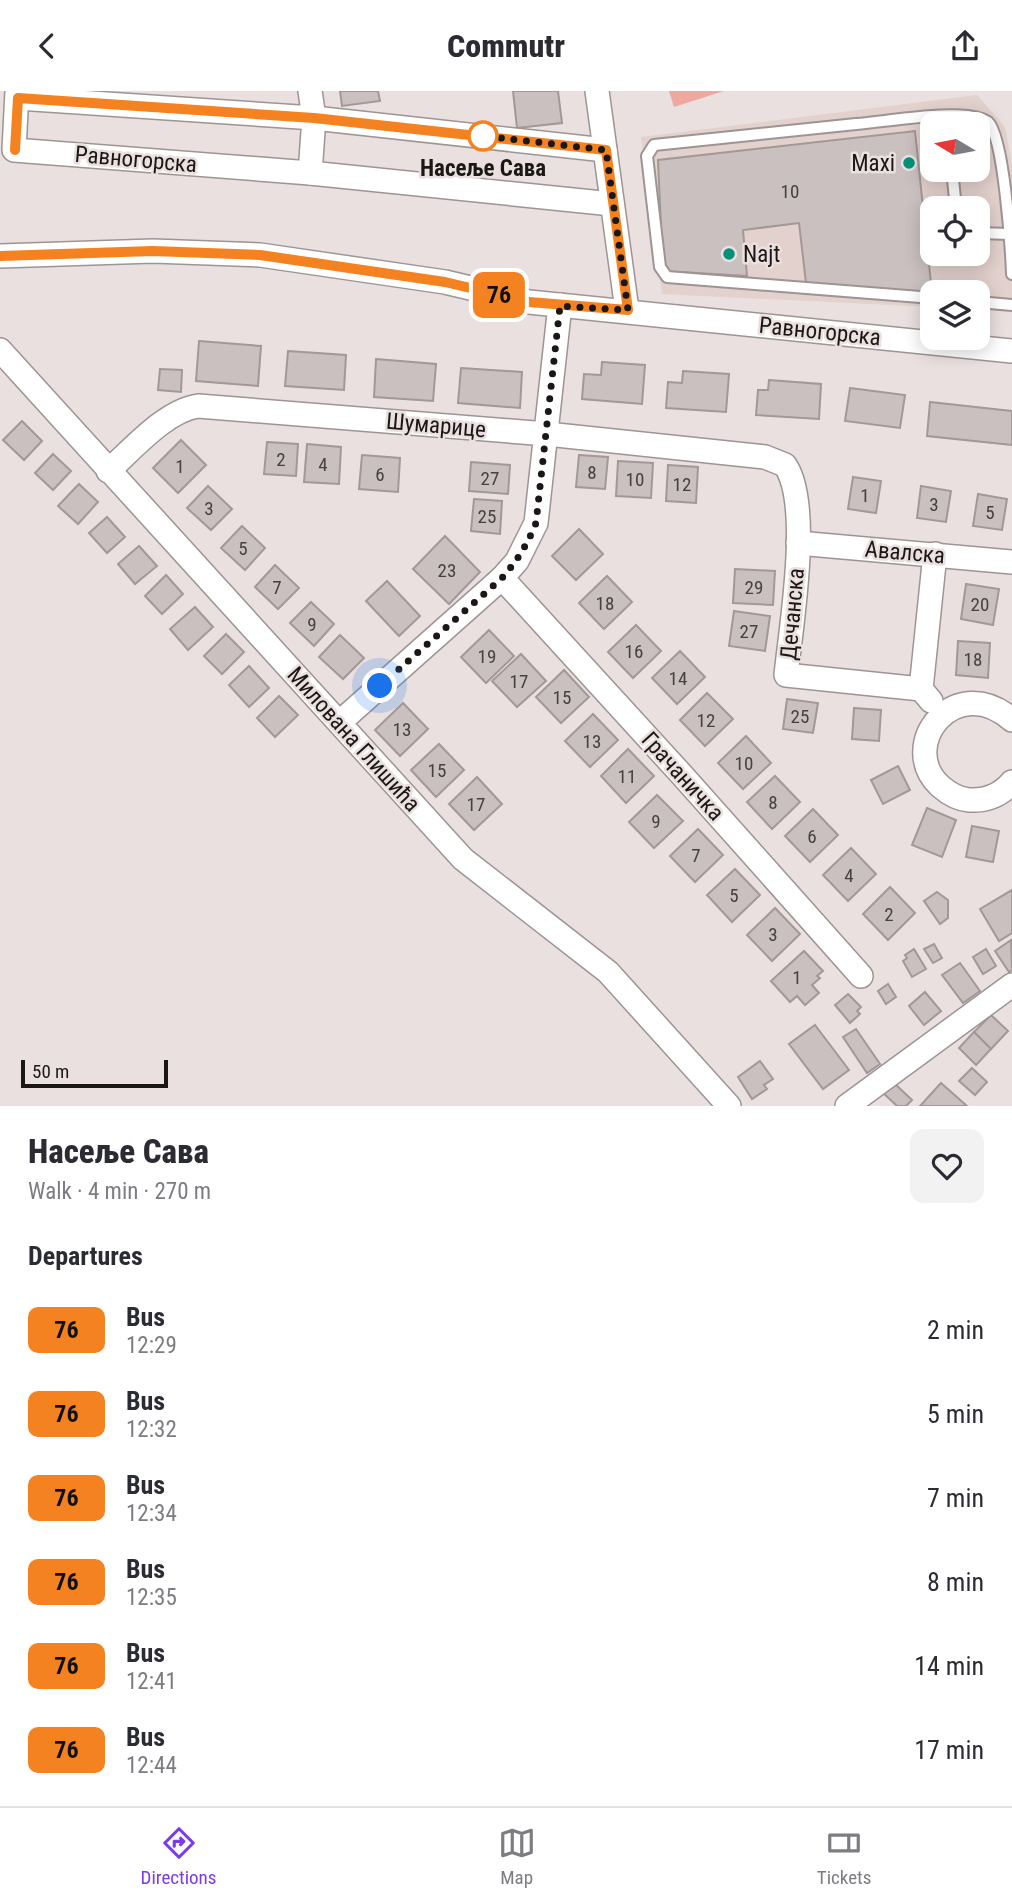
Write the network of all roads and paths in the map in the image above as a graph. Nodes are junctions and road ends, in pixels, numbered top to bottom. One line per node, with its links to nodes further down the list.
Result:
1 (310, 91): 4 (street)
2 (597, 91): 7 (street)
3 (18, 95): 4 (street, Равногорска); 8 (street, Равногорска)
4 (314, 118): 7 (street, Равногорска); 8 (street)
5 (920, 123): 14 (lane)
6 (990, 126): 11 (lane)
7 (606, 150): 9 (street)
8 (310, 173): 9 (street, Равногорска)
9 (612, 204): 18 (street)
10 (990, 233): 11 (lane)
11 (1010, 234): 13 (lane)
12 (0, 256): 17 (street, Равногорска)
13 (1012, 274)
14 (920, 297)
15 (990, 303): 16 (lane)
16 (1012, 305)
17 (560, 306): 18 (street, Равногорска); 21 (street)
18 (628, 310): 20 (street, Равногорска)
19 (0, 350): 22 (street, Милована Глишића)
20 (1012, 351)
21 (547, 434): 22 (street, Шумарице); 23 (street, Шумарице); 26 (street)
22 (108, 471): 30 (street, Милована Глишића)
23 (798, 543): 24 (street, Авалска); 27 (street, Дечанска)
24 (935, 555): 25 (street, Авалска); 27 (street)
25 (1012, 562)
26 (502, 578): 30 (street); 32 (street, Грачаничка)
27 (921, 689): 28 (street)
28 (943, 713): 29 (street); 31 (street)
29 (1012, 720)
30 (340, 722): 34 (street, Милована Глишића)
31 (1012, 782)
32 (861, 976)
33 (1012, 985): 35 (street)
34 (729, 1106)
35 (847, 1106)

